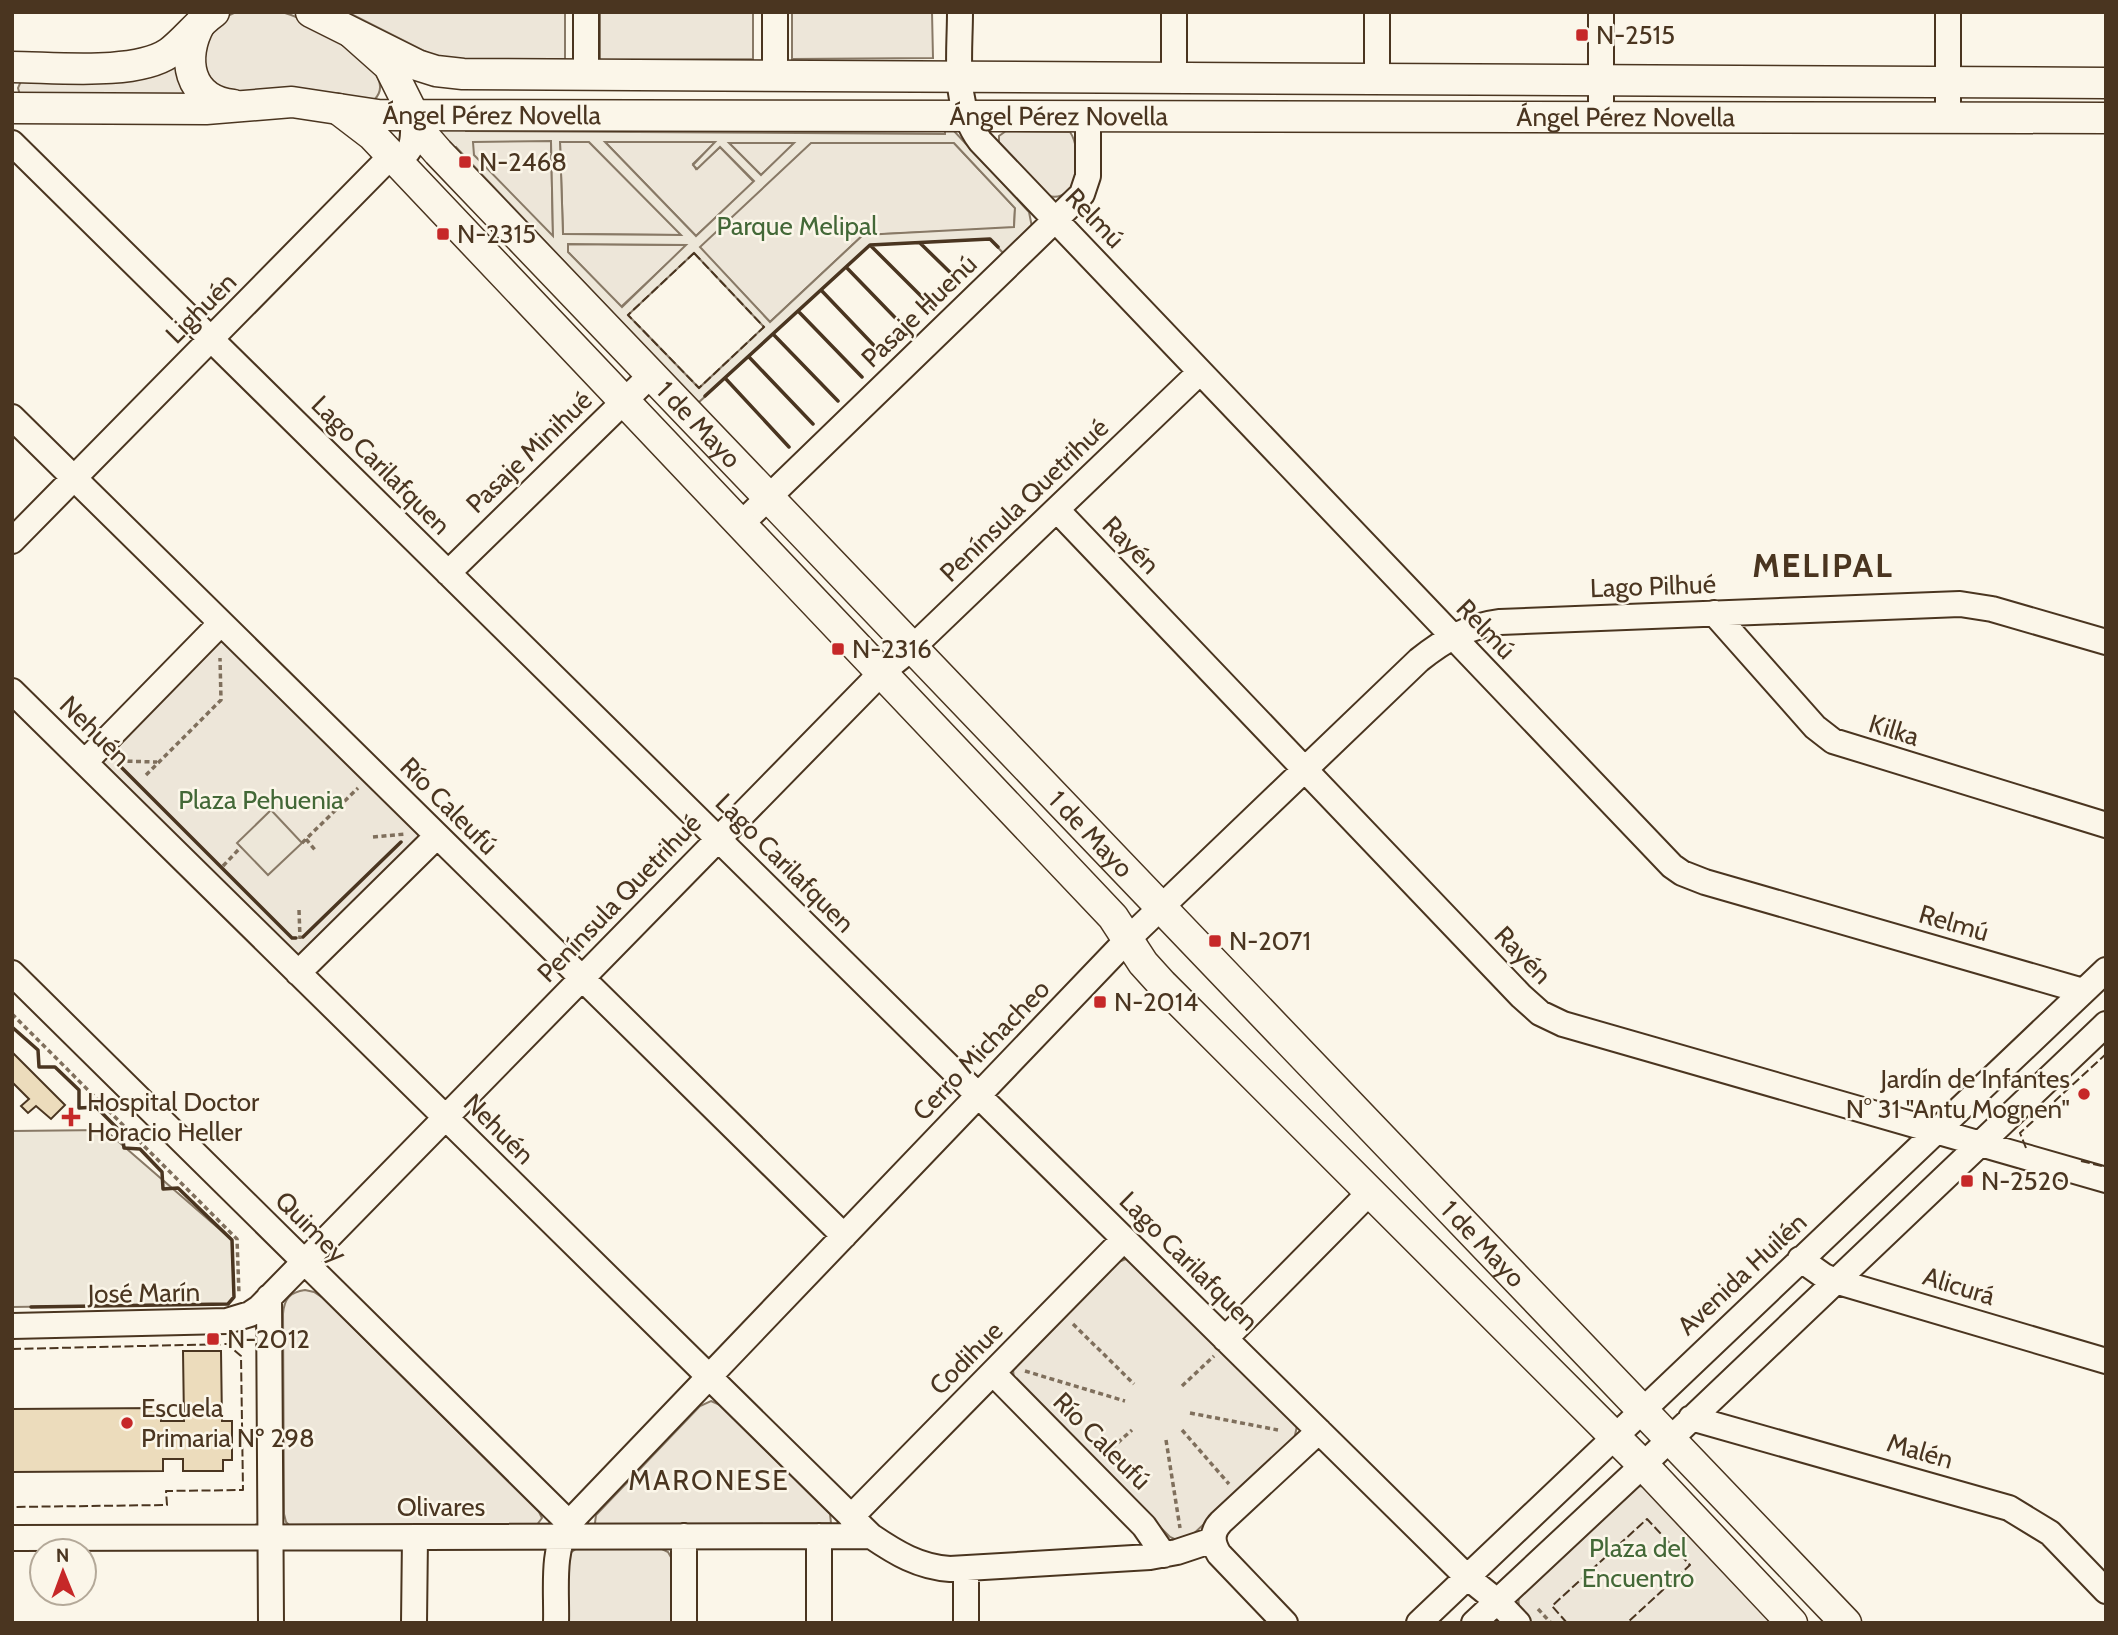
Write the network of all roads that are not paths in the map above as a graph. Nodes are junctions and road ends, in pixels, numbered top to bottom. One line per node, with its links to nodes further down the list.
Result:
1 (311, 12): 10 (main road, Ángel Pérez Novella)
2 (586, 12): 12 (street)
3 (775, 12): 13 (street)
4 (960, 12): 14 (street)
5 (1174, 12): 15 (street)
6 (1377, 12): 16 (street)
7 (1601, 12): 17 (street)
8 (1948, 12): 18 (street)
9 (195, 27): 11 (main road); 20 (main road)
10 (353, 34): 12 (main road, Ángel Pérez Novella); 23 (main road, 1 de Mayo)
11 (12, 67)
12 (586, 75): 13 (main road, Ángel Pérez Novella)
13 (775, 76): 14 (main road, Ángel Pérez Novella)
14 (960, 77): 15 (main road, Ángel Pérez Novella); 24 (street)
15 (1174, 78): 16 (main road, Ángel Pérez Novella)
16 (1377, 79): 17 (main road, Ángel Pérez Novella)
17 (1601, 80): 18 (main road, Ángel Pérez Novella); 26 (street)
18 (1948, 82): 19 (main road, Ángel Pérez Novella); 27 (street)
19 (2106, 83)
20 (247, 106): 21 (main road, Ángel Pérez Novella); 22 (main road, Ángel Pérez Novella)
21 (12, 107)
22 (338, 109): 23 (main road, Ángel Pérez Novella); 30 (main road, 1 de Mayo)
23 (413, 114): 24 (main road, Ángel Pérez Novella); 30 (street, Lighuén); 34 (main road, 1 de Mayo)
24 (965, 117): 25 (main road, Ángel Pérez Novella); 31 (street, Relmú)
25 (1088, 117): 26 (main road, Ángel Pérez Novella); 31 (street, Pasaje Huenú)
26 (1601, 118): 27 (main road, Ángel Pérez Novella)
27 (1948, 118): 28 (main road, Ángel Pérez Novella)
28 (2106, 118)
29 (12, 143): 32 (street, Lago Carilafquen)
30 (391, 156): 32 (street, Lighuén); 35 (main road, 1 de Mayo)
31 (1056, 220): 33 (street, Relmú); 38 (street, Pasaje Huenú)
32 (212, 340): 37 (street, Lighuén); 42 (street, Lago Carilafquen)
33 (1200, 372): 39 (street, Península Quetrihué); 45 (street, Relmú)
34 (651, 375): 35 (street, Pasaje Minihué); 38 (main road, 1 de Mayo)
35 (624, 401): 40 (main road, 1 de Mayo); 42 (street, Pasaje Minihué)
36 (12, 417): 37 (street, Río Caleufú)
37 (74, 479): 41 (street, Lighuén); 44 (street, Río Caleufú)
38 (768, 498): 40 (street, Pasaje Huenú); 47 (main road, 1 de Mayo)
39 (1056, 510): 47 (street, Península Quetrihué); 51 (street, Rayén)
40 (741, 524): 48 (main road, 1 de Mayo)
41 (12, 541)
42 (448, 573): 54 (street, Lago Carilafquen)
43 (1714, 613): 45 (street, Lago Pilhué); 46 (street, Lago Pilhué); 52 (street, Kilka)
44 (221, 623): 50 (street); 53 (street, Río Caleufú)
45 (1452, 636): 51 (street, Cerro Michacheo); 61 (street, Relmú)
46 (2106, 642)
47 (912, 648): 48 (street, Península Quetrihué); 55 (main road, 1 de Mayo)
48 (881, 673): 54 (street, Península Quetrihué); 56 (main road, 1 de Mayo)
49 (12, 691): 50 (street, Nehuén)
50 (85, 762): 58 (street, Nehuén)
51 (1304, 769): 55 (street, Cerro Michacheo); 65 (street, Rayén)
52 (2106, 825)
53 (437, 836): 58 (street); 60 (street, Río Caleufú)
54 (718, 839): 60 (street, Península Quetrihué); 63 (street, Lago Carilafquen)
55 (1161, 907): 56 (street, Cerro Michacheo); 80 (main road, 1 de Mayo)
56 (1128, 939): 63 (street, Cerro Michacheo); 68 (main road, 1 de Mayo)
57 (2106, 970): 61 (street, Avenida Huilén)
58 (298, 972): 64 (street, Nehuén)
59 (12, 973): 72 (street, Quimey)
60 (582, 978): 64 (street, Península Quetrihué); 69 (street, Río Caleufú)
61 (2083, 991): 65 (street, Avenida Huilén)
62 (2106, 1024): 66 (street)
63 (978, 1096): 69 (street, Cerro Michacheo); 70 (street, Lago Carilafquen)
64 (445, 1118): 72 (street, Península Quetrihué); 79 (street, Nehuén)
65 (1936, 1131): 66 (street, Rayén); 71 (street, Avenida Huilén)
66 (1979, 1144): 67 (street, Rayén); 73 (street)
67 (2106, 1180)
68 (1370, 1192): 76 (street); 83 (main road, 1 de Mayo)
69 (844, 1236): 79 (street, Cerro Michacheo)
70 (1124, 1239): 76 (street, Lago Carilafquen); 78 (street, Codihue)
71 (1800, 1259): 73 (street, Alicurá); 80 (street, Avenida Huilén)
72 (304, 1262): 74 (street, Península Quetrihué); 87 (street, Quimey)
73 (1835, 1280): 77 (street, Alicurá); 81 (street)
74 (269, 1297): 75 (street, José Marín); 91 (street)
75 (12, 1326)
76 (1222, 1346): 82 (street, Lago Carilafquen)
77 (2106, 1361)
78 (993, 1373): 86 (street, Codihue); 95 (street, Río Caleufú)
79 (708, 1378): 86 (street, Nehuén); 87 (street, Cerro Michacheo)
80 (1642, 1410): 83 (street, Avenida Huilén); 84 (main road, 1 de Mayo)
81 (1691, 1418): 84 (street); 98 (street, Malén)
82 (1318, 1431): 94 (street); 97 (street, Lago Carilafquen)
83 (1614, 1437): 85 (main road, 1 de Mayo); 97 (street, Avenida Huilén)
84 (1670, 1440): 85 (street); 111 (main road, 1 de Mayo)
85 (1643, 1465): 99 (street); 110 (main road, 1 de Mayo)
86 (851, 1517): 90 (street, Nehuén)
87 (566, 1529): 89 (street, Olivares); 92 (street, Olivares); 102 (street)
88 (819, 1535): 89 (street, Olivares); 90 (street, Olivares); 104 (street)
89 (684, 1536): 103 (street)
90 (871, 1536): 96 (street, Nehuén)
91 (271, 1537): 92 (street, Olivares); 93 (street, Olivares); 100 (street)
92 (415, 1537): 101 (street)
93 (12, 1538)
94 (1213, 1540): 95 (street); 106 (street)
95 (1164, 1555): 96 (street)
96 (966, 1569): 105 (street)
97 (1467, 1577): 99 (street, Lago Carilafquen); 107 (street, Avenida Huilén)
98 (2106, 1591)
99 (1497, 1601): 108 (street); 109 (street, Lago Carilafquen)
100 (271, 1623)
101 (414, 1623)
102 (556, 1623)
103 (684, 1623)
104 (819, 1623)
105 (966, 1623)
106 (1286, 1623)
107 (1419, 1623)
108 (1474, 1623)
109 (1518, 1623)
110 (1792, 1623)
111 (1846, 1623)

